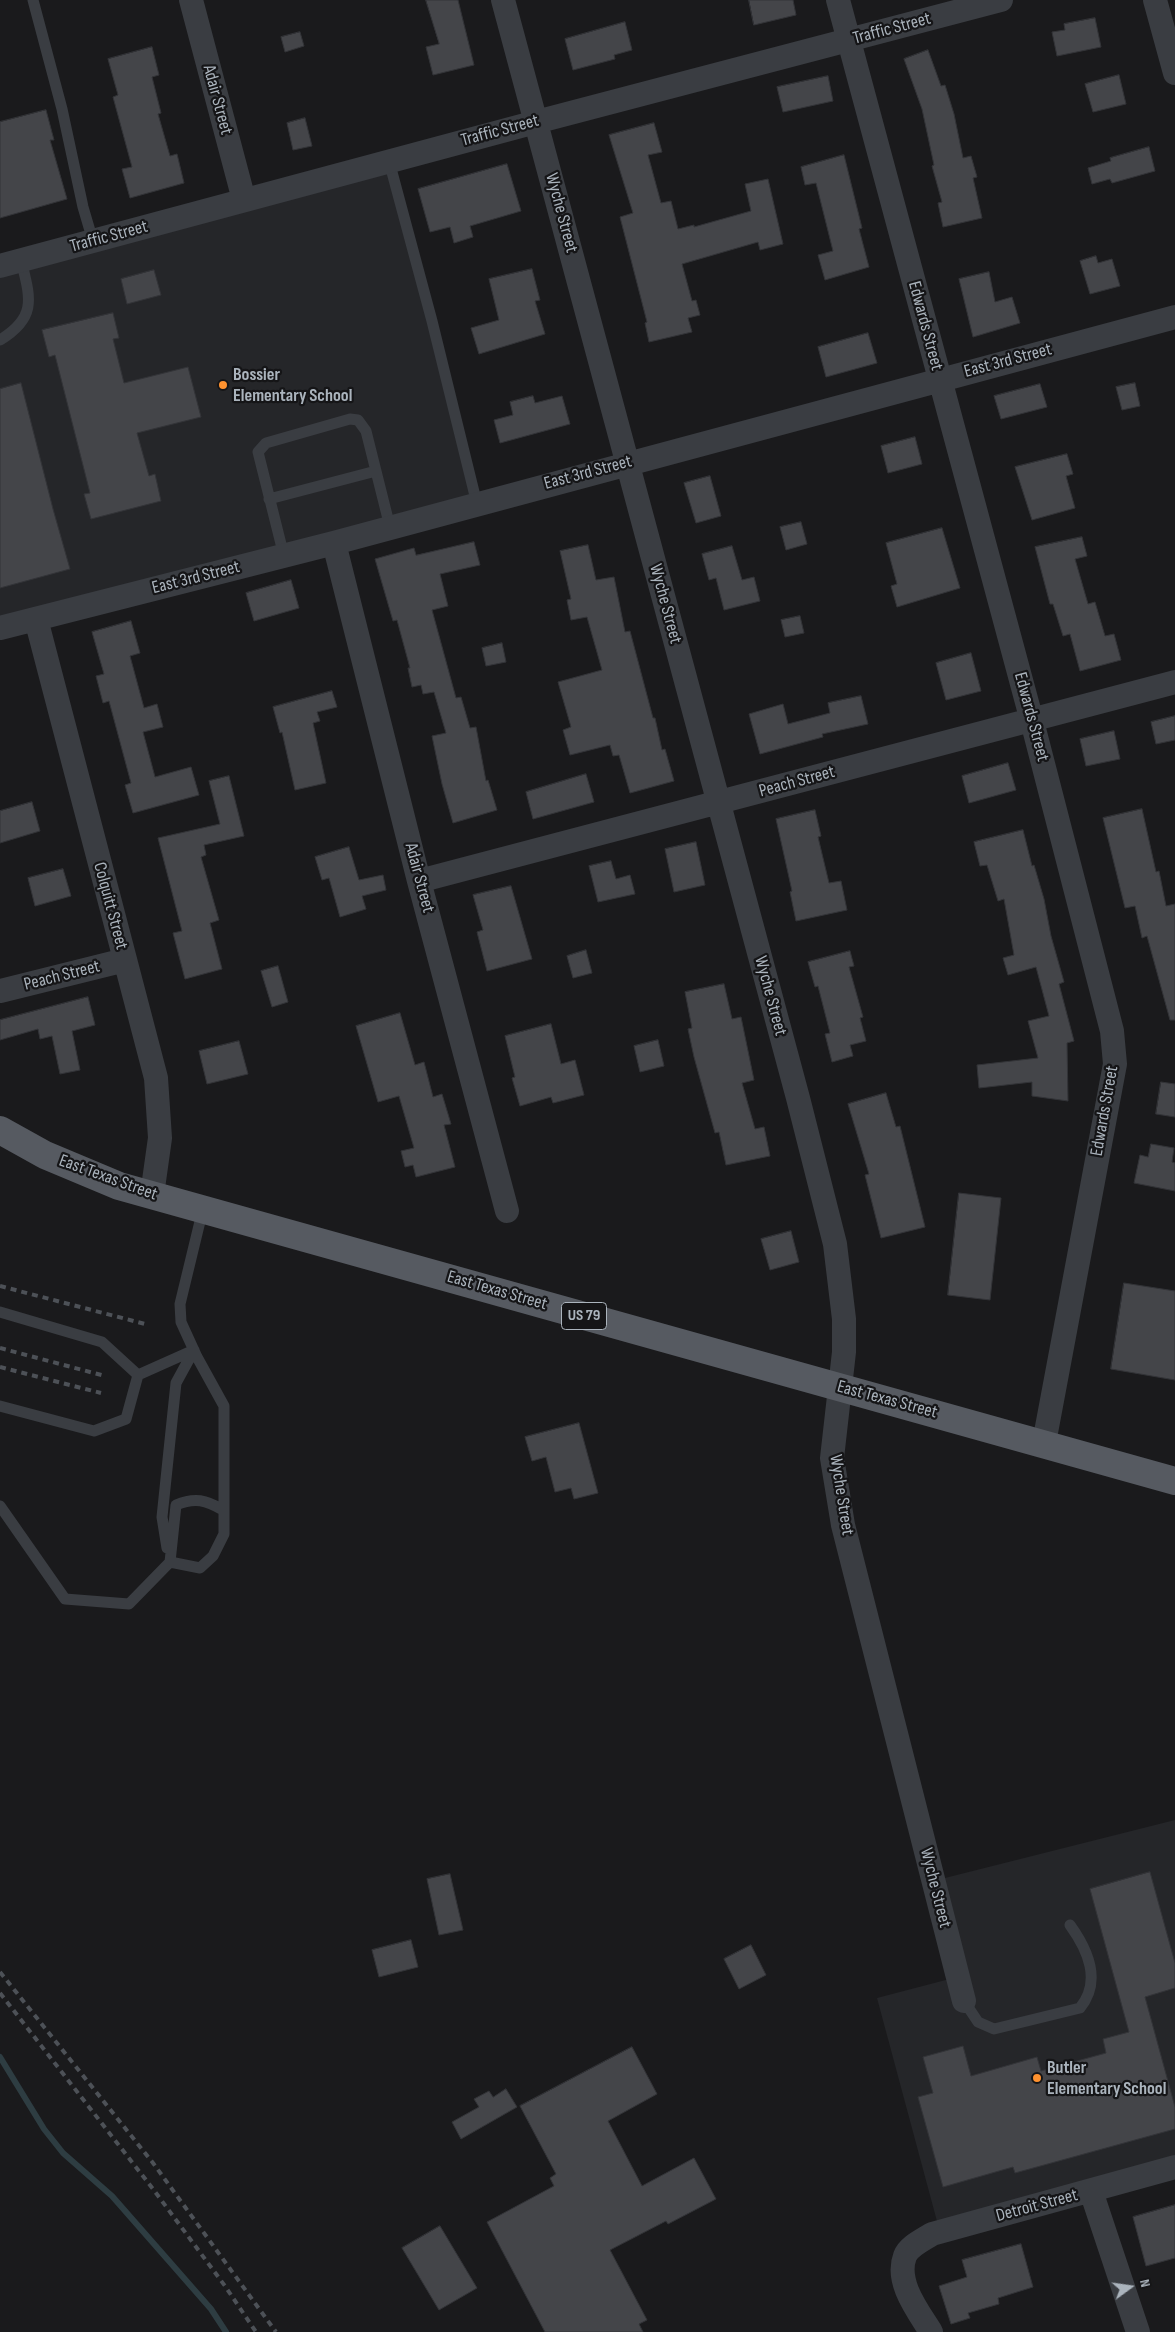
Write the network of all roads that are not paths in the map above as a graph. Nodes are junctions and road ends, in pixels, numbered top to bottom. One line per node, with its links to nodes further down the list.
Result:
1 (33, 0): 12 (lane)
2 (191, 0): 11 (street, Adair Street)
3 (503, 0): 9 (street, Wyche Street)
4 (838, 0): 7 (street, Edwards Street)
5 (1001, 0): 7 (street, Traffic Street)
6 (1155, 0): 8 (street)
7 (849, 41): 9 (street, Traffic Street); 16 (street, Edwards Street)
8 (1175, 73)
9 (536, 122): 10 (street, Traffic Street); 17 (street, Wyche Street)
10 (388, 161): 11 (street, Traffic Street); 20 (lane)
11 (244, 200): 12 (street, Traffic Street)
12 (93, 241): 13 (street, Traffic Street)
13 (11, 263): 15 (lane)
14 (1175, 317): 16 (street, East 3rd Street)
15 (0, 340)
16 (940, 380): 17 (street, East 3rd Street); 27 (street, Edwards Street)
17 (628, 462): 20 (street, East 3rd Street); 28 (street, Wyche Street)
18 (376, 471): 19 (lane); 19 (lane); 21 (lane)
19 (269, 499): 23 (lane)
20 (477, 504): 21 (street, East 3rd Street)
21 (390, 528): 22 (street, East 3rd Street)
22 (334, 543): 23 (street, East 3rd Street); 29 (street, Adair Street)
23 (284, 556): 24 (street, East 3rd Street)
24 (36, 619): 25 (street, East 3rd Street); 30 (street, Colquitt Street)
25 (0, 628)
26 (1175, 682): 27 (street, Peach Street)
27 (1032, 721): 28 (street, Peach Street); 41 (street, Edwards Street)
28 (718, 802): 29 (street, Peach Street); 39 (street, Wyche Street)
29 (419, 881): 35 (street, Adair Street)
30 (125, 960): 31 (street, Peach Street); 33 (street, Colquitt Street)
31 (0, 992)
32 (0, 1130): 33 (main road, East Texas Street / US 79)
33 (152, 1195): 34 (main road, East Texas Street / US 79)
34 (203, 1209): 37 (lane); 39 (main road, East Texas Street / US 79)
35 (508, 1212)
36 (0, 1312): 38 (lane)
37 (194, 1350): 38 (lane); 44 (lane); 45 (lane)
38 (138, 1375): 40 (lane)
39 (840, 1387): 41 (main road, East Texas Street / US 79); 47 (street, Wyche Street)
40 (0, 1406)
41 (1044, 1443): 42 (main road, East Texas Street / US 79)
42 (1175, 1481)
43 (0, 1506): 45 (lane)
44 (223, 1510): 45 (lane); 45 (lane)
45 (170, 1562)
46 (1070, 1925): 47 (lane)
47 (964, 2001)
48 (1175, 2167): 49 (street, Detroit Street)
49 (1091, 2191): 50 (street, Detroit Street); 51 (street)
50 (931, 2332)
51 (1138, 2332)

